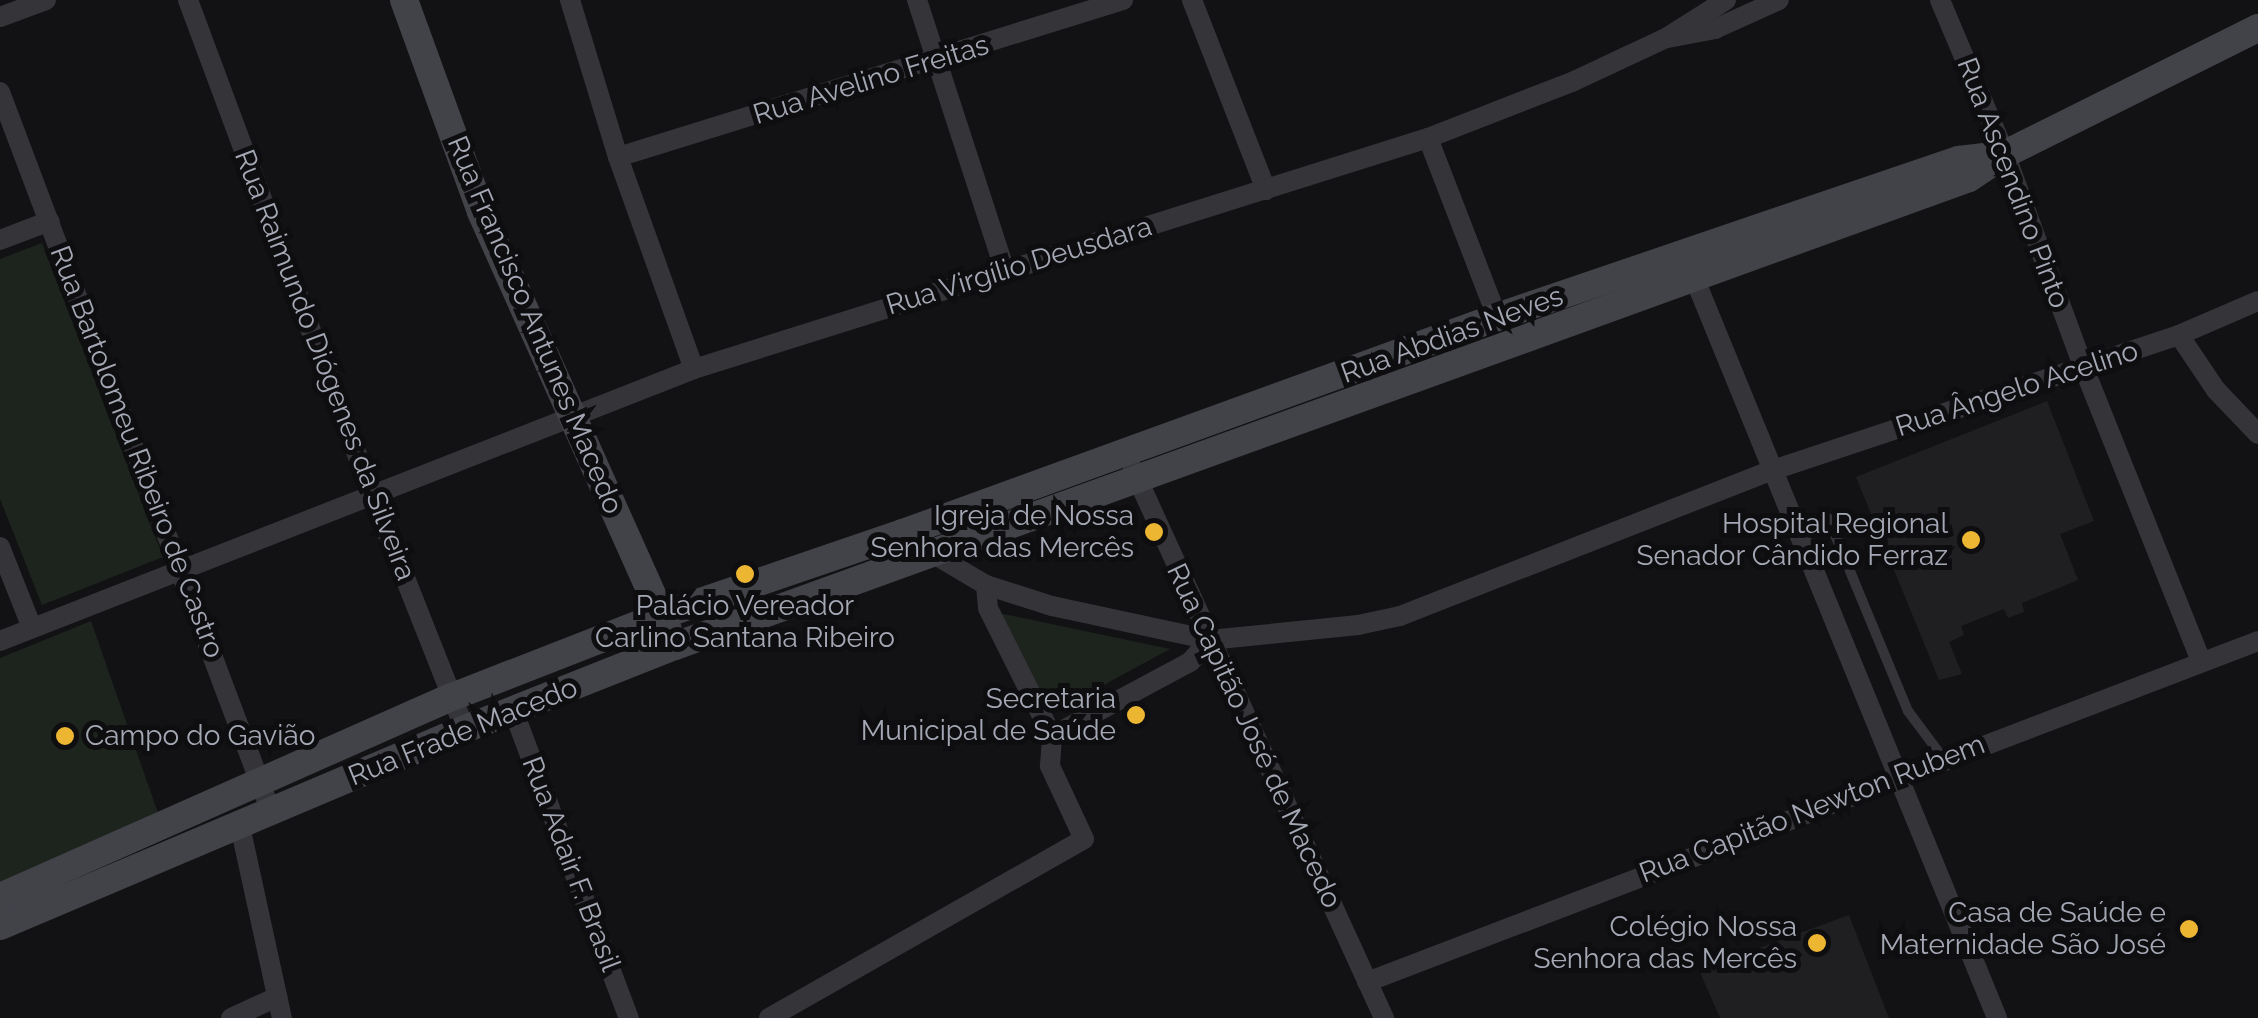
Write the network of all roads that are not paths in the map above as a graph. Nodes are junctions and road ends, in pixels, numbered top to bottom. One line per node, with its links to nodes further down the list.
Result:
1 (46, 0): 11 (street)
2 (188, 0): 35 (street, Rua Raimundo Diógenes da Silveira)
3 (404, 0): 30 (main road, Rua Francisco Antunes Macedo)
4 (570, 0): 18 (street)
5 (917, 0): 14 (street)
6 (1124, 0): 14 (street, Rua Avelino Freitas)
7 (1192, 0): 19 (street)
8 (1726, 0): 13 (street, Rua Virgílio Deusdara)
9 (1779, 0): 13 (street, Rua Virgílio Deusdara)
10 (1940, 0): 17 (street, Rua Ascendino Pinto)
11 (0, 16)
12 (2258, 28): 17 (main road, Rua Abdias Neves)
13 (1666, 38): 16 (street, Rua Virgílio Deusdara)
14 (939, 60): 18 (street, Rua Avelino Freitas); 23 (street)
15 (0, 92): 20 (street, Rua Bartolomeu Ribeiro de Castro)
16 (1428, 138): 19 (street, Rua Virgílio Deusdara); 25 (street)
17 (2005, 154): 22 (main road, Rua Abdias Neves); 27 (street, Rua Ascendino Pinto)
18 (618, 157): 29 (street)
19 (1266, 190): 23 (street, Rua Virgílio Deusdara)
20 (50, 222): 21 (street); 40 (street, Rua Bartolomeu Ribeiro de Castro)
21 (0, 240)
22 (1690, 266): 25 (main road, Rua Abdias Neves); 28 (main road, Rua Abdias Neves); 33 (street)
23 (1004, 268): 29 (street, Rua Virgílio Deusdara)
24 (2258, 300): 26 (street, Rua Ângelo Acelino)
25 (1498, 317): 28 (main road, Rua Abdias Neves)
26 (2179, 335): 27 (street, Rua Ângelo Acelino); 31 (street)
27 (2083, 366): 33 (street, Rua Ângelo Acelino); 48 (street, Rua Ascendino Pinto)
28 (1400, 367): 32 (main road, Rua Abdias Neves); 34 (main road, Rua Abdias Neves)
29 (694, 369): 30 (street, Rua Virgílio Deusdara)
30 (572, 415): 35 (street, Rua Virgílio Deusdara); 42 (main road, Rua Francisco Antunes Macedo)
31 (2258, 434)
32 (1126, 454): 34 (street, Rua Capitão José de Macedo); 37 (main road, Rua Abdias Neves)
33 (1773, 470): 44 (street, Rua Ângelo Acelino); 54 (street)
34 (1137, 480): 39 (main road, Rua Abdias Neves); 44 (street, Rua Capitão José de Macedo)
35 (371, 492): 40 (street, Rua Virgílio Deusdara); 49 (street, Rua Raimundo Diógenes da Silveira)
36 (1828, 518): 53 (lane)
37 (904, 533): 39 (street, Rua Ângelo Acelino); 42 (main road, Rua Frade Macedo)
38 (0, 546): 43 (street)
39 (932, 554): 41 (street, Rua Ângelo Acelino); 47 (main road, Rua Frade Macedo)
40 (182, 568): 43 (street, Rua Virgílio Deusdara); 55 (street, Rua Bartolomeu Ribeiro de Castro)
41 (986, 584): 44 (street, Rua Ângelo Acelino); 52 (street)
42 (662, 615): 47 (main road, Rua Francisco Antunes Macedo); 49 (main road, Rua Frade Macedo)
43 (32, 628): 45 (street, Rua Virgílio Deusdara)
44 (1210, 640): 52 (street); 60 (street, Rua Capitão José de Macedo)
45 (0, 641)
46 (2258, 641): 48 (street, Rua Capitão Newton Rubem)
47 (676, 646): 50 (main road, Rua Frade Macedo)
48 (2201, 661): 53 (street, Rua Capitão Newton Rubem)
49 (452, 697): 51 (street, Rua Raimundo Diógenes da Silveira); 55 (main road, Rua Frade Macedo)
50 (513, 710): 51 (main road, Rua Frade Macedo); 63 (street, Rua Adair F. Brasil)
51 (465, 729): 56 (main road, Rua Frade Macedo)
52 (1052, 736): 64 (street)
53 (1943, 758): 54 (street, Rua Capitão Newton Rubem)
54 (1896, 776): 60 (street, Rua Capitão Newton Rubem); 66 (street)
55 (260, 780): 56 (street, Rua Bartolomeu Ribeiro de Castro); 58 (main road, Rua Frade Macedo)
56 (271, 812): 57 (main road, Rua Frade Macedo)
57 (240, 826): 59 (main road, Rua Frade Macedo); 61 (street)
58 (0, 897)
59 (0, 926)
60 (1367, 982): 65 (street, Rua Capitão José de Macedo)
61 (280, 1008): 62 (street)
62 (230, 1018)
63 (629, 1018)
64 (769, 1018)
65 (1384, 1018)
66 (1996, 1018)

